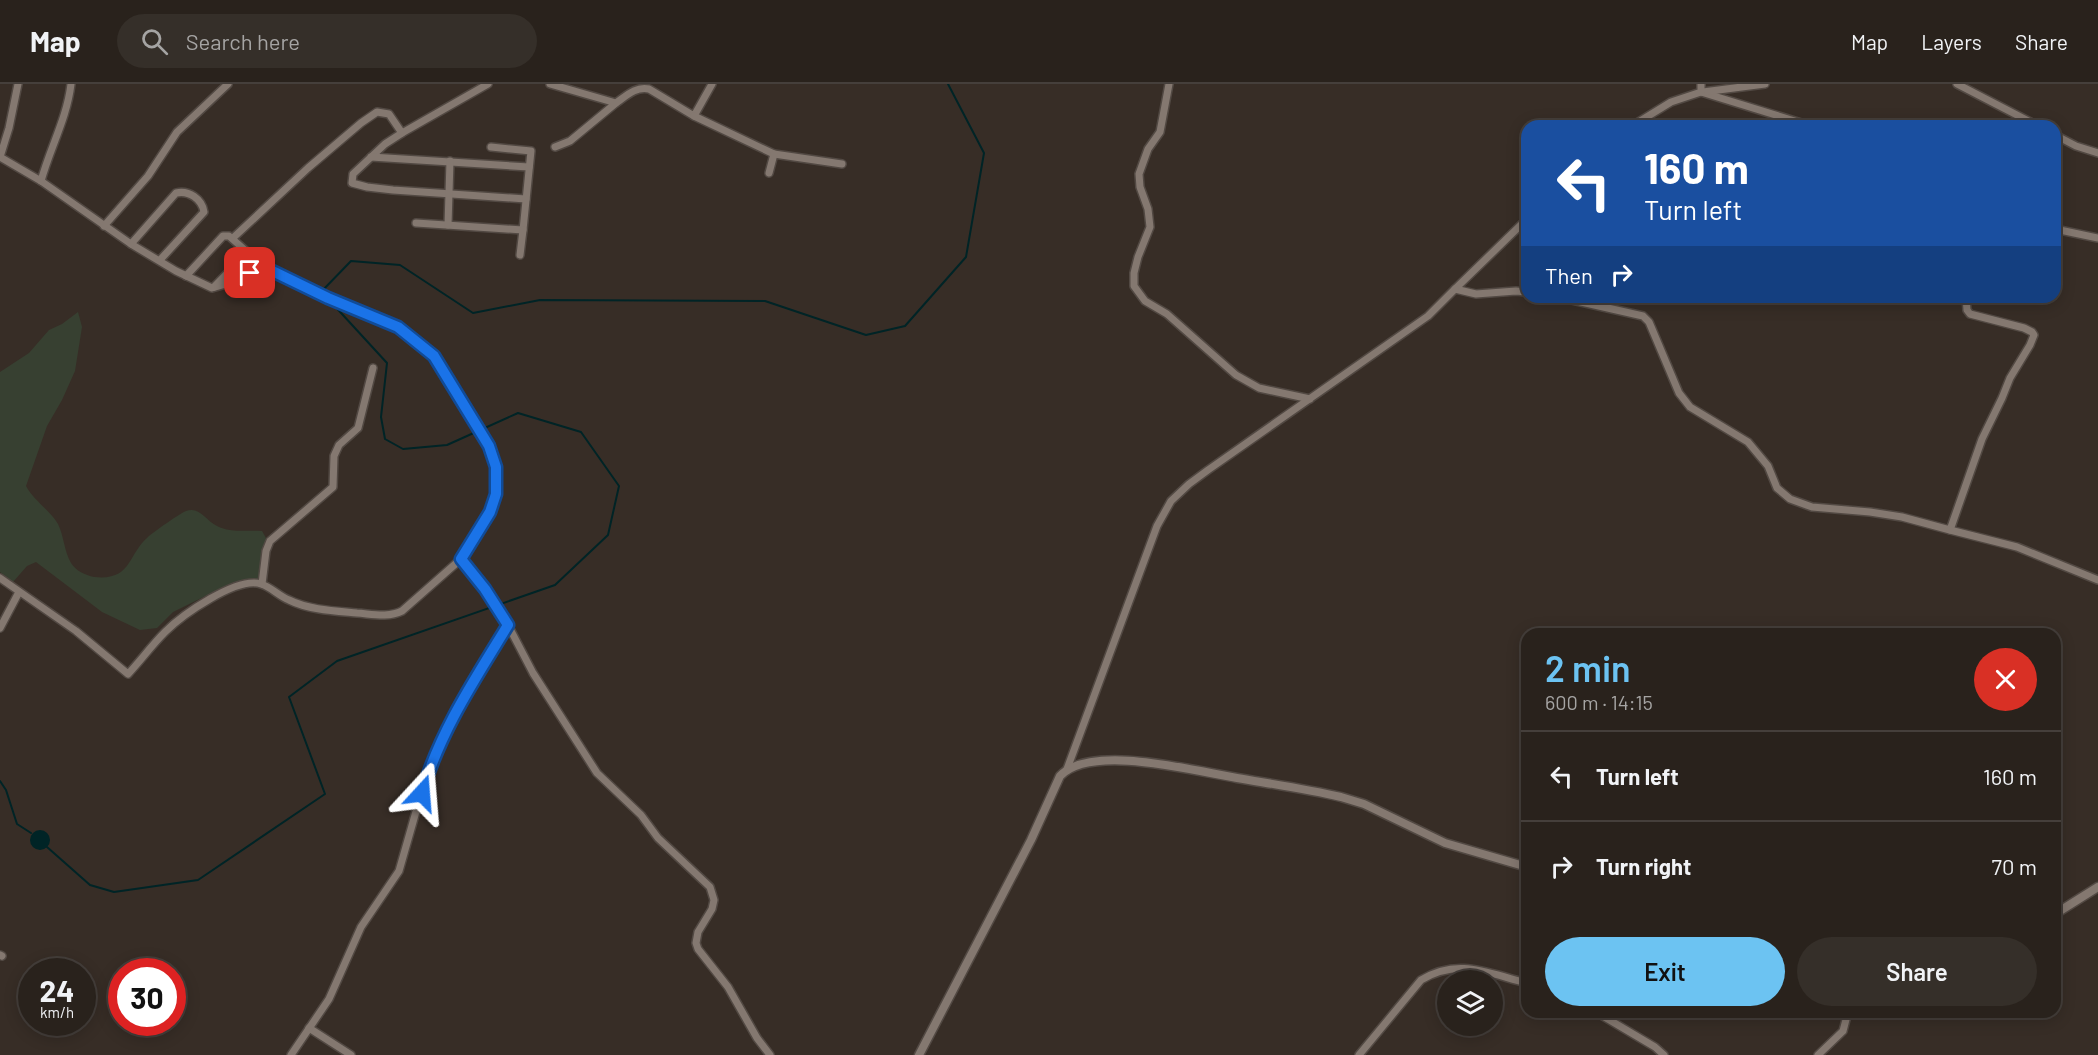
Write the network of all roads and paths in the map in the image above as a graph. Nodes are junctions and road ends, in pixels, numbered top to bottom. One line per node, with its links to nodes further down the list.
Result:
1 (18, 84): 22 (street)
2 (71, 84): 28 (street)
3 (228, 84): 34 (street)
4 (488, 84): 16 (street)
5 (550, 84): 11 (street)
6 (712, 84): 12 (street)
7 (1169, 84): 49 (street)
8 (1765, 84): 10 (street)
9 (1958, 84): 15 (street)
10 (1701, 88): 13 (street); 14 (street)
11 (616, 103): 12 (street); 19 (street)
12 (694, 116): 21 (street)
13 (1642, 120)
14 (1794, 120)
15 (2027, 120)
16 (402, 133): 23 (street); 37 (street)
17 (2061, 138): 20 (street)
18 (491, 147): 26 (street)
19 (555, 147)
20 (2098, 153)
21 (774, 154): 25 (street); 27 (street)
22 (0, 157): 28 (street)
23 (371, 157): 24 (street); 29 (street)
24 (450, 161): 26 (street); 29 (street)
25 (842, 164)
26 (529, 167): 30 (street)
27 (769, 173)
28 (41, 181): 34 (street)
29 (450, 194): 30 (street); 32 (street)
30 (526, 199): 35 (street)
31 (416, 223): 32 (street)
32 (448, 225): 35 (street)
33 (1521, 225): 44 (street)
34 (104, 226): 39 (street)
35 (523, 230): 40 (street)
36 (2061, 230): 38 (street)
37 (234, 237)
38 (2098, 238)
39 (131, 244): 41 (street); 41 (street)
40 (520, 255)
41 (160, 260): 42 (street)
42 (186, 276): 43 (street); 43 (street)
43 (212, 288): 51 (street)
44 (1455, 289): 45 (street); 49 (street)
45 (1521, 291)
46 (1586, 303): 50 (street)
47 (1966, 303): 50 (street)
48 (373, 368): 54 (street)
49 (1310, 399): 58 (street)
50 (1950, 530): 53 (street)
51 (461, 559): 54 (street); 56 (street)
52 (0, 578): 55 (street)
53 (2098, 580)
54 (262, 584): 55 (street)
55 (19, 592): 57 (street)
56 (508, 625): 65 (street); 68 (street)
57 (0, 628)
58 (1067, 769): 59 (street); 69 (street)
59 (1521, 865)
60 (2098, 887): 61 (street)
61 (2061, 910)
62 (1521, 981): 70 (street)
63 (1606, 1018): 71 (street)
64 (1846, 1018): 72 (street)
65 (309, 1028): 66 (street); 67 (street)
66 (291, 1055)
67 (351, 1055)
68 (770, 1055)
69 (919, 1055)
70 (1359, 1055)
71 (1664, 1055)
72 (1818, 1055)

